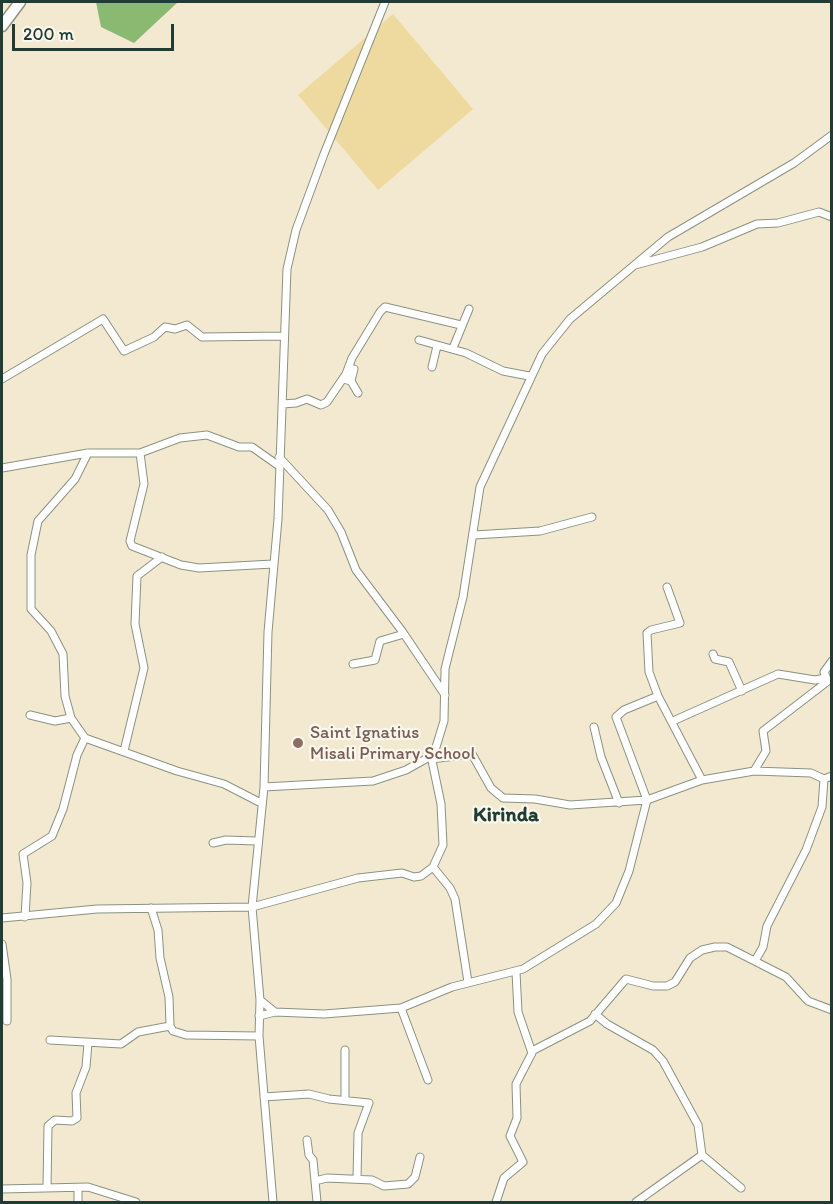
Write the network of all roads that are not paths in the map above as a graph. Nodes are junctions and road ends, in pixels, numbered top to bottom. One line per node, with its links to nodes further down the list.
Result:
1 (20, 2): 3 (main road)
2 (385, 2): 9 (street)
3 (2, 26)
4 (831, 135): 6 (street)
5 (831, 217): 6 (street)
6 (632, 266): 15 (street)
7 (469, 309): 8 (street)
8 (461, 325): 12 (street); 17 (street)
9 (284, 336): 16 (street); 19 (street)
10 (419, 340): 11 (street)
11 (437, 346): 12 (street); 13 (street)
12 (453, 348): 15 (street)
13 (432, 367)
14 (354, 369): 17 (street)
15 (529, 376): 26 (street)
16 (2, 379)
17 (347, 380): 18 (street); 19 (street)
18 (358, 393)
19 (283, 404): 22 (street)
20 (88, 453): 21 (street); 24 (street); 39 (street)
21 (140, 453): 23 (street); 27 (street)
22 (279, 457): 23 (street); 30 (street)
23 (279, 466): 28 (street)
24 (2, 468)
25 (592, 517): 26 (street)
26 (474, 535): 36 (street)
27 (162, 557): 28 (street); 43 (street)
28 (273, 564): 48 (street)
29 (667, 587): 37 (street)
30 (404, 634): 33 (street); 36 (street)
31 (713, 654): 35 (street)
32 (831, 661): 34 (street)
33 (353, 664)
34 (828, 681): 35 (street); 45 (street)
35 (742, 691): 40 (street)
36 (445, 695): 44 (street)
37 (657, 696): 40 (street); 49 (street)
38 (30, 716): 39 (street)
39 (71, 718): 42 (street)
40 (673, 721): 47 (street)
41 (594, 727): 51 (street)
42 (85, 738): 43 (street); 57 (street)
43 (124, 751): 50 (street)
44 (431, 758): 48 (street); 51 (street); 54 (street)
45 (754, 771): 46 (street); 47 (street)
46 (828, 778): 60 (street)
47 (702, 780): 49 (street)
48 (264, 787): 50 (street)
49 (646, 800): 51 (street); 61 (street)
50 (261, 803): 52 (street)
51 (619, 803)
52 (257, 841): 53 (street); 55 (street)
53 (213, 843)
54 (433, 867): 55 (street); 62 (street)
55 (252, 907): 56 (street); 63 (street)
56 (151, 909): 57 (street); 70 (street)
57 (25, 916): 58 (street)
58 (2, 918)
59 (2, 944): 69 (street)
60 (754, 961): 65 (street); 67 (street)
61 (516, 972): 62 (street); 74 (street)
62 (468, 982): 64 (street)
63 (260, 1000): 66 (street); 68 (street)
64 (401, 1008): 66 (street); 76 (street)
65 (831, 1010)
66 (275, 1012): 68 (street)
67 (595, 1014): 74 (street); 80 (street)
68 (259, 1016): 71 (street)
69 (7, 1020)
70 (170, 1026): 71 (street); 73 (street)
71 (259, 1036): 77 (street)
72 (50, 1040): 73 (street)
73 (88, 1043): 84 (street)
74 (533, 1047): 92 (street)
75 (345, 1050): 78 (street)
76 (428, 1080)
77 (264, 1097): 78 (street); 90 (street)
78 (345, 1100): 82 (street)
79 (307, 1140): 83 (street)
80 (702, 1155): 86 (street); 93 (street)
81 (420, 1157): 82 (street)
82 (357, 1179): 83 (street)
83 (315, 1182): 91 (street)
84 (47, 1188): 85 (street); 87 (street)
85 (78, 1188): 88 (street); 89 (street)
86 (741, 1188)
87 (2, 1189)
88 (78, 1203)
89 (136, 1203)
90 (273, 1203)
91 (316, 1203)
92 (496, 1203)
93 (636, 1203)

